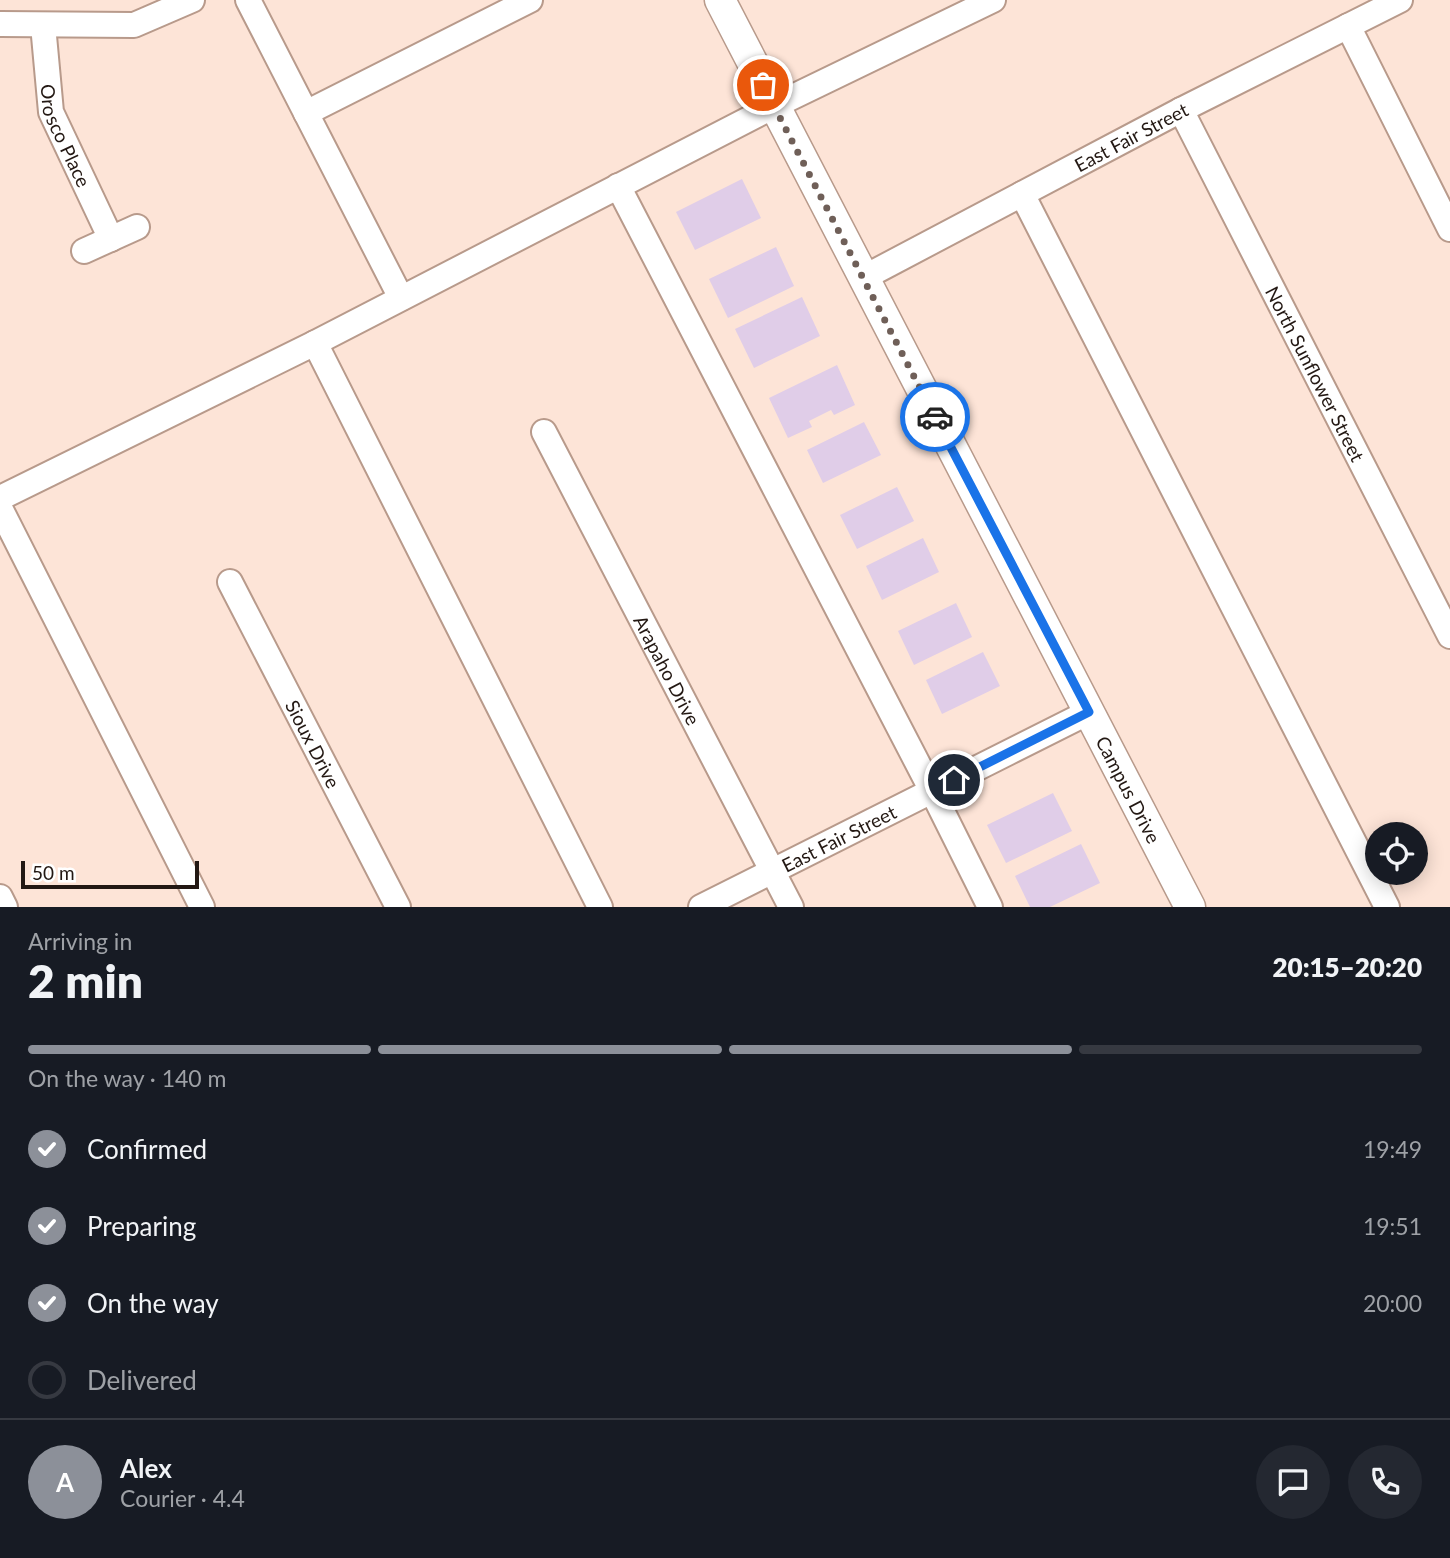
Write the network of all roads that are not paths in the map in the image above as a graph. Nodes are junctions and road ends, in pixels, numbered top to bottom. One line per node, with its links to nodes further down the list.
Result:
1 (192, 0): 8 (street)
2 (248, 0): 12 (street)
3 (530, 0): 12 (street)
4 (720, 0): 10 (main road, Campus Drive)
5 (993, 0): 10 (street)
6 (1400, 0): 9 (street, East Fair Street)
7 (0, 23): 8 (street)
8 (43, 25): 17 (street, Orosco Place)
9 (1348, 26): 11 (street, East Fair Street); 16 (street)
10 (774, 106): 13 (street); 19 (main road, Campus Drive)
11 (1181, 110): 14 (street, East Fair Street); 26 (street, North Sunflower Street)
12 (306, 113): 20 (street)
13 (618, 186): 20 (street); 28 (street)
14 (1021, 194): 19 (street, East Fair Street); 39 (street)
15 (137, 227): 17 (street)
16 (1450, 229)
17 (111, 239): 18 (street)
18 (84, 251)
19 (863, 278): 27 (main road, Campus Drive)
20 (401, 298): 21 (street)
21 (315, 343): 23 (street); 34 (street)
22 (544, 432): 29 (street, Arapaho Drive)
23 (0, 498)
24 (0, 508): 32 (street)
25 (230, 582): 33 (street, Sioux Drive)
26 (1450, 636)
27 (1089, 712): 28 (street, East Fair Street); 38 (main road, Campus Drive)
28 (932, 791): 29 (street, East Fair Street); 37 (street)
29 (773, 871): 35 (street, East Fair Street); 36 (street, Arapaho Drive)
30 (0, 897): 31 (street)
31 (5, 907)
32 (202, 907)
33 (398, 907)
34 (600, 907)
35 (701, 907)
36 (791, 907)
37 (990, 907)
38 (1190, 907)
39 (1387, 907)

